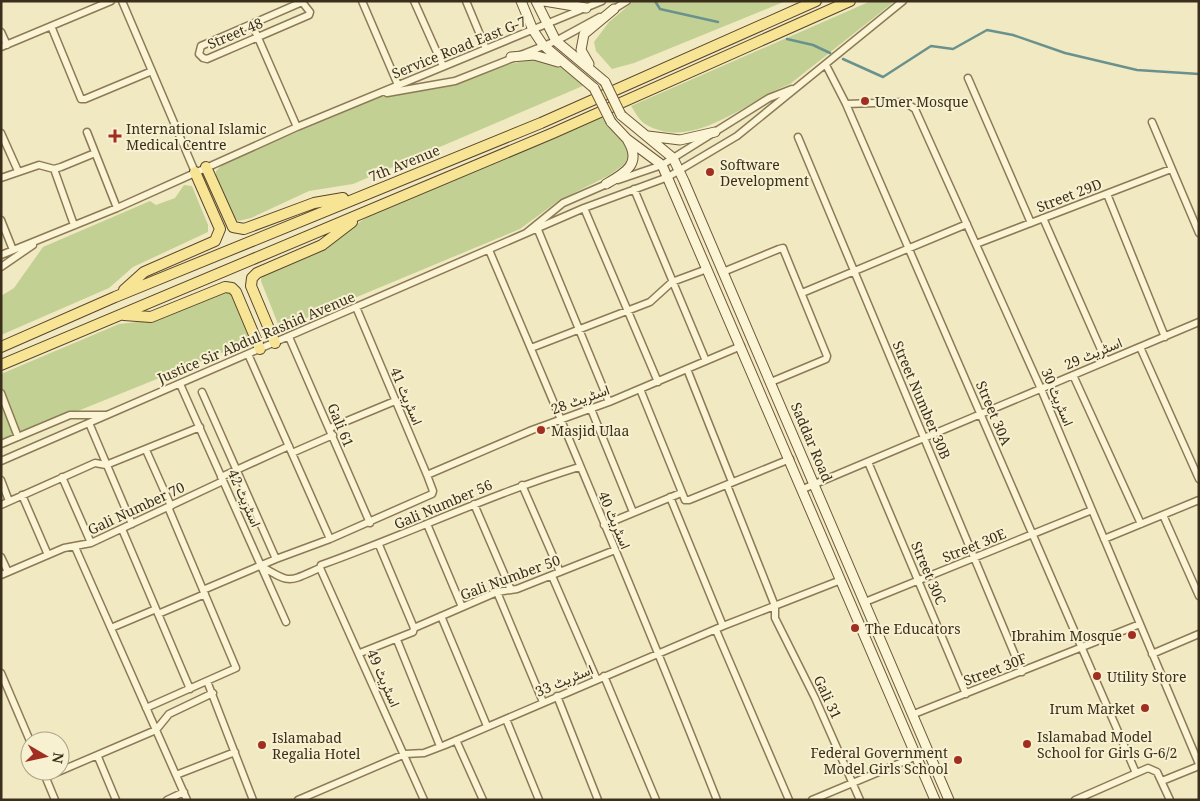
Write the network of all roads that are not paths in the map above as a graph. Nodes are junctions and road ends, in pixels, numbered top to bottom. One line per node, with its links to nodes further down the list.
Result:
1 (111, 1): 19 (street)
2 (122, 1): 30 (street)
3 (362, 1): 34 (street)
4 (414, 1): 29 (street)
5 (466, 1): 26 (street)
6 (521, 1): 20 (street)
7 (536, 1): 18 (street)
8 (544, 1): 15 (street)
9 (602, 1): 15 (street, Service Road East G-7)
10 (627, 1): 16 (street, Service Road East G-7)
11 (816, 1): 59 (main road, 7th Avenue)
12 (850, 1): 63 (main road)
13 (903, 1): 28 (street, Justice Sir Abdul Rashid Avenue)
14 (305, 2): 17 (street, Street 48); 22 (street, Street 48)
15 (586, 8): 18 (street, Service Road East G-7)
16 (614, 9): 23 (street, Service Road East G-7); 33 (street)
17 (252, 24): 22 (street); 22 (street, Street 48)
18 (546, 25): 20 (street, Service Road East G-7); 23 (street)
19 (51, 26): 25 (street); 30 (street)
20 (533, 30): 24 (street); 26 (street, Service Road East G-7)
21 (1, 32): 25 (street)
22 (258, 38): 39 (street)
23 (556, 40): 24 (street, Service Road East G-7); 33 (street)
24 (543, 45): 27 (street, Service Road East G-7); 31 (street)
25 (4, 46)
26 (486, 49): 29 (street, Service Road East G-7)
27 (510, 57): 31 (street); 36 (street, Service Road East G-7)
28 (826, 65): 35 (street, Justice Sir Abdul Rashid Avenue); 37 (street, Street 30A)
29 (442, 66): 34 (street, Service Road East G-7)
30 (152, 71): 54 (street)
31 (582, 76): 45 (street, Saddar Road, bridge)
32 (968, 78): 66 (street)
33 (602, 79): 43 (street, Saddar Road, bridge)
34 (398, 85): 36 (street, Service Road East G-7)
35 (798, 87): 41 (street, Justice Sir Abdul Rashid Avenue); 53 (street, Justice Sir Abdul Rashid Avenue)
36 (381, 94): 39 (street, Service Road East G-7)
37 (846, 104): 67 (street, اسٹریٹ 30); 74 (street, Street 30A)
38 (1152, 122): 51 (street)
39 (297, 127): 49 (street, Service Road East G-7)
40 (87, 132): 46 (street)
41 (715, 132): 43 (street); 47 (street, Justice Sir Abdul Rashid Avenue)
42 (1, 133): 52 (street)
43 (643, 136): 47 (street, Saddar Road)
44 (798, 137): 80 (street, Street Number 30B)
45 (627, 139): 48 (street, Saddar Road); 57 (street)
46 (95, 154): 50 (street); 61 (street)
47 (673, 158): 48 (street, Justice Sir Abdul Rashid Avenue); 53 (street, Saddar Road)
48 (662, 164): 55 (street, Saddar Road); 57 (street, Justice Sir Abdul Rashid Avenue)
49 (206, 166): 54 (street, Service Road East G-7); 59 (main road)
50 (54, 169): 52 (street); 68 (street)
51 (1171, 169): 60 (street, Street 29D); 70 (street)
52 (18, 171): 56 (street)
53 (679, 171): 55 (street, Justice Sir Abdul Rashid Avenue); 81 (street, Saddar Road)
54 (195, 172): 61 (street, Service Road East G-7); 84 (main road)
55 (668, 177): 58 (street, Justice Sir Abdul Rashid Avenue); 79 (street, Saddar Road)
56 (1, 178)
57 (606, 184): 71 (street, Justice Sir Abdul Rashid Avenue)
58 (634, 189): 62 (street, Justice Sir Abdul Rashid Avenue); 82 (street)
59 (365, 194): 84 (main road, 7th Avenue)
60 (1107, 194): 64 (street, Street 29D); 90 (street)
61 (117, 208): 68 (street, Service Road East G-7)
62 (584, 208): 69 (street, Justice Sir Abdul Rashid Avenue); 86 (street)
63 (365, 212): 87 (main road); 92 (main road)
64 (1043, 218): 66 (street, Street 29D); 100 (street)
65 (1, 220): 75 (street)
66 (1031, 223): 73 (street, Street 29D)
67 (967, 224): 73 (street, اسٹریٹ 30); 74 (street)
68 (74, 225): 72 (street, Service Road East G-7)
69 (538, 230): 71 (street, Justice Sir Abdul Rashid Avenue); 89 (street)
70 (1199, 233)
71 (521, 236): 76 (street, Justice Sir Abdul Rashid Avenue)
72 (44, 238): 75 (street, Service Road East G-7); 78 (street, Service Road East G-7)
73 (976, 244): 108 (street, اسٹریٹ 30)
74 (909, 248): 80 (street); 114 (street, Street 30A)
75 (13, 250): 77 (street, Service Road East G-7)
76 (489, 250): 85 (street, Justice Sir Abdul Rashid Avenue); 96 (street, اسٹریٹ 40)
77 (1, 255)
78 (1, 267)
79 (707, 269): 82 (street); 93 (street, Saddar Road)
80 (854, 271): 83 (street); 121 (street, Street Number 30B)
81 (723, 272): 83 (street); 105 (street, Saddar Road)
82 (672, 282): 86 (street); 99 (street)
83 (802, 293): 105 (street)
84 (115, 297): 94 (main road, 7th Avenue)
85 (356, 307): 91 (street, Justice Sir Abdul Rashid Avenue); 111 (street, اسٹریٹ 41)
86 (629, 311): 89 (street); 104 (street)
87 (120, 315): 97 (main road); 101 (main road)
88 (1199, 322): 90 (street, اسٹریٹ 29)
89 (578, 328): 96 (street); 112 (street)
90 (1165, 336): 95 (street, اسٹریٹ 29)
91 (289, 337): 92 (street, Justice Sir Abdul Rashid Avenue); 119 (street, Gali 61)
92 (275, 343): 97 (street, Justice Sir Abdul Rashid Avenue)
93 (742, 346): 99 (street, اسٹریٹ 28); 125 (street, Saddar Road)
94 (1, 347)
95 (1140, 347): 100 (street, اسٹریٹ 29); 133 (street)
96 (531, 348): 116 (street, اسٹریٹ 40)
97 (260, 349): 98 (street, Justice Sir Abdul Rashid Avenue)
98 (248, 354): 106 (street, Justice Sir Abdul Rashid Avenue); 124 (street)
99 (706, 361): 102 (street, اسٹریٹ 28)
100 (1106, 361): 103 (street, اسٹریٹ 29)
101 (1, 365)
102 (687, 369): 104 (street, اسٹریٹ 28); 136 (street, Gali 31)
103 (1073, 375): 108 (street, اسٹریٹ 29); 154 (street)
104 (658, 382): 107 (street, اسٹریٹ 28)
105 (771, 382): 137 (street, Saddar Road)
106 (180, 384): 115 (street, Justice Sir Abdul Rashid Avenue); 118 (street, اسٹریٹ 42)
107 (640, 389): 112 (street, اسٹریٹ 28); 141 (street)
108 (1041, 389): 114 (street, اسٹریٹ 29); 148 (street, اسٹریٹ 30)
109 (202, 392): 130 (street)
110 (1, 393): 120 (street)
111 (395, 401): 119 (street, Gali Number 70); 131 (street, اسٹریٹ 41)
112 (609, 402): 113 (street, اسٹریٹ 28)
113 (591, 409): 116 (street, اسٹریٹ 28); 149 (street)
114 (980, 414): 121 (street, اسٹریٹ 29); 157 (street, Street 30A)
115 (108, 415): 117 (street, Justice Sir Abdul Rashid Avenue); 120 (street)
116 (562, 419): 129 (street, اسٹریٹ 40); 131 (street, اسٹریٹ 28)
117 (89, 423): 126 (street, Justice Sir Abdul Rashid Avenue); 128 (street)
118 (200, 427): 123 (street); 134 (street, اسٹریٹ 42)
119 (331, 432): 124 (street, Gali Number 70); 151 (street, Gali 61)
120 (18, 437): 122 (street)
121 (924, 438): 127 (street, اسٹریٹ 29); 166 (street, Street Number 30B)
122 (1, 444)
123 (146, 450): 128 (street); 147 (street)
124 (290, 450): 130 (street, Gali Number 70); 159 (street)
125 (790, 460): 136 (street); 139 (street, Saddar Road)
126 (1, 461)
127 (868, 462): 137 (street, اسٹریٹ 29); 174 (street, Street 30C)
128 (106, 465): 132 (street); 152 (street)
129 (579, 467): 138 (street, Gali Number 56); 155 (street, اسٹریٹ 40)
130 (236, 470): 134 (street, Gali Number 70); 167 (street)
131 (427, 475): 151 (street, اسٹریٹ 41)
132 (62, 477): 140 (street); 160 (street)
133 (1199, 478)
134 (222, 479): 147 (street, Gali Number 70); 168 (street, اسٹریٹ 42)
135 (1, 480): 144 (street)
136 (729, 484): 141 (street); 180 (street, Gali 31)
137 (815, 484): 139 (street, اسٹریٹ 29); 179 (street, Saddar Road)
138 (522, 485): 145 (street, Gali Number 56); 170 (street)
139 (802, 489): 173 (street, Saddar Road)
140 (22, 495): 144 (street); 164 (street)
141 (683, 496): 142 (street)
142 (670, 497): 149 (street); 186 (street)
143 (1199, 500): 150 (street)
144 (9, 501): 146 (street)
145 (474, 504): 153 (street, Gali Number 56); 175 (street)
146 (1, 505)
147 (170, 506): 152 (street, Gali Number 70); 176 (street)
148 (1092, 510): 157 (street, Street 30E); 158 (street, اسٹریٹ 30)
149 (633, 512): 155 (street)
150 (1163, 515): 154 (street); 178 (street)
151 (370, 523): 159 (street)
152 (132, 524): 156 (street, Gali Number 70)
153 (427, 524): 161 (street, Gali Number 56); 181 (street)
154 (1141, 524): 158 (street)
155 (604, 525): 163 (street, اسٹریٹ 40)
156 (122, 529): 160 (street, Gali Number 70); 182 (street)
157 (1032, 534): 166 (street, Street 30E); 192 (street, Street 30A)
158 (1104, 539): 185 (street, اسٹریٹ 30)
159 (330, 540): 167 (street)
160 (91, 543): 162 (street, Gali Number 70)
161 (379, 544): 169 (street, Gali Number 56); 188 (street)
162 (75, 547): 164 (street, Gali Number 70); 187 (street)
163 (615, 550): 170 (street, Gali Number 50); 194 (street, اسٹریٹ 40)
164 (48, 555): 171 (street, Gali Number 70)
165 (1, 557): 171 (street)
166 (974, 558): 174 (street, Street 30E); 196 (street, Street Number 30B)
167 (276, 559): 168 (street)
168 (261, 566): 169 (street, Gali Number 56); 176 (street); 184 (street, اسٹریٹ 42)
169 (320, 568): 193 (street, اسٹریٹ 49)
170 (560, 572): 172 (street, Gali Number 50)
171 (4, 573)
172 (552, 576): 175 (street, Gali Number 50); 199 (street)
173 (841, 580): 180 (street, اسٹریٹ 33); 218 (street, Saddar Road)
174 (919, 581): 179 (street, Street 30E); 205 (street, Street 30C)
175 (511, 590): 177 (street, Gali Number 50)
176 (204, 592): 182 (street); 200 (street)
177 (497, 592): 181 (street, Gali Number 50); 207 (street)
178 (1199, 596)
179 (866, 602): 209 (street, Saddar Road)
180 (775, 606): 186 (street, اسٹریٹ 33); 226 (street, Gali 31)
181 (462, 607): 183 (street, Gali Number 50)
182 (157, 612): 187 (street); 201 (street)
183 (441, 616): 188 (street, Gali Number 50); 211 (street)
184 (286, 622)
185 (1140, 624): 192 (street, Street 30F); 195 (street, اسٹریٹ 30)
186 (723, 626): 189 (street, اسٹریٹ 33)
187 (111, 628): 208 (street)
188 (414, 630): 191 (street, Gali Number 50)
189 (716, 630): 194 (street, اسٹریٹ 33); 241 (street)
190 (1199, 634): 195 (street)
191 (397, 640): 193 (street, Gali Number 50); 215 (street)
192 (1082, 648): 196 (street, Street 30F); 222 (street, Street 30A)
193 (360, 653): 217 (street, اسٹریٹ 49)
194 (659, 653): 198 (street, اسٹریٹ 33); 240 (street, اسٹریٹ 40)
195 (1152, 654): 220 (street, اسٹریٹ 30)
196 (1022, 672): 205 (street, Street 30F)
197 (1, 673): 202 (street)
198 (604, 676): 199 (street, اسٹریٹ 33); 239 (street)
199 (597, 680): 206 (street, اسٹریٹ 33)
200 (207, 681): 201 (street); 204 (street)
201 (190, 689): 208 (street)
202 (8, 690): 203 (street); 213 (street)
203 (1, 693)
204 (213, 693): 212 (street); 216 (street)
205 (966, 694): 209 (street, Street 30F)
206 (557, 696): 207 (street, اسٹریٹ 33); 238 (street)
207 (543, 702): 210 (street, اسٹریٹ 33)
208 (146, 708): 212 (street)
209 (914, 714): 245 (street, Saddar Road)
210 (506, 719): 211 (street, اسٹریٹ 33); 237 (street)
211 (487, 726): 214 (street, اسٹریٹ 33)
212 (156, 730): 219 (street); 223 (street)
213 (26, 731)
214 (456, 740): 215 (street, اسٹریٹ 33); 236 (street)
215 (440, 746): 217 (street, اسٹریٹ 33)
216 (235, 752): 223 (street); 233 (street)
217 (404, 754): 234 (street, اسٹریٹ 33); 235 (street, اسٹریٹ 49)
218 (917, 756): 226 (street); 244 (street, Saddar Road)
219 (98, 757): 221 (street); 230 (street)
220 (1199, 765): 225 (street)
221 (70, 766)
222 (1136, 773): 225 (street); 228 (street)
223 (176, 775): 227 (street)
224 (47, 781): 229 (street)
225 (1162, 781): 247 (street)
226 (852, 782): 242 (street); 243 (street, Gali 31)
227 (184, 792): 231 (street); 232 (street)
228 (1091, 796): 246 (street)
229 (55, 800)
230 (116, 800)
231 (167, 800)
232 (187, 800)
233 (253, 800)
234 (298, 800)
235 (424, 800)
236 (482, 800)
237 (539, 800)
238 (598, 800)
239 (656, 800)
240 (717, 800)
241 (789, 800)
242 (812, 800)
243 (860, 800)
244 (935, 800)
245 (949, 800)
246 (1075, 800)
247 (1170, 800)

